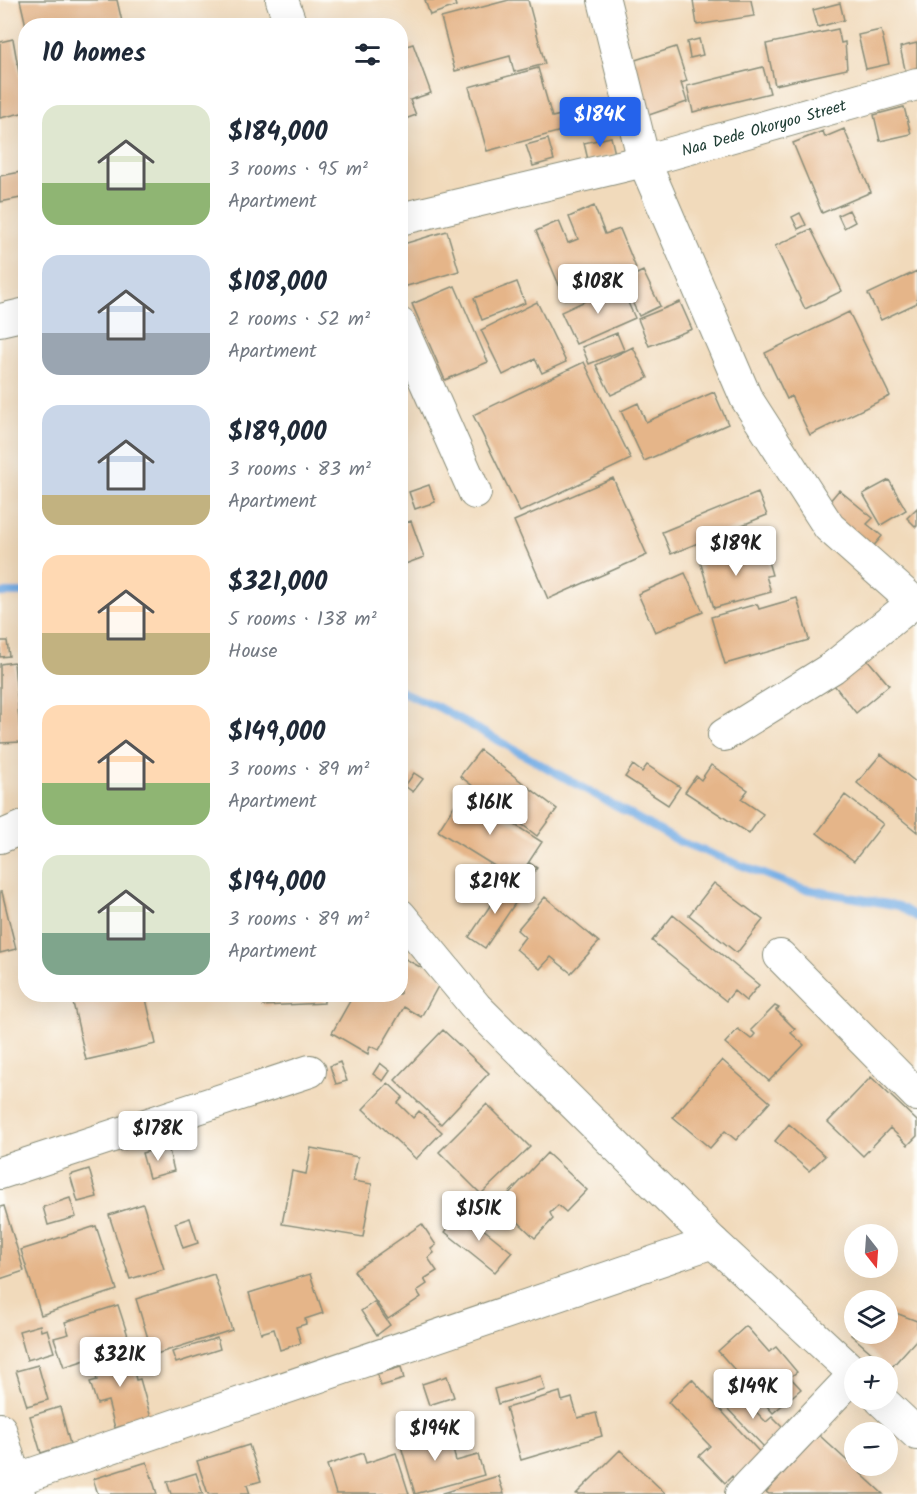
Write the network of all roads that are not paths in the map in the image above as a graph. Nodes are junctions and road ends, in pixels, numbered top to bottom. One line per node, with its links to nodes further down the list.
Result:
1 (282, 0): 3 (street)
2 (604, 0): 5 (street)
3 (288, 18)
4 (917, 84): 5 (street, Naa Dede Okoryoo Street)
5 (644, 161): 6 (street, Naa Dede Okoryoo Street); 11 (street)
6 (408, 217)
7 (18, 316): 8 (street)
8 (0, 320)
9 (408, 342): 10 (street)
10 (476, 493)
11 (915, 604): 12 (street)
12 (724, 735)
13 (18, 829): 14 (street)
14 (0, 837)
15 (408, 925): 20 (street)
16 (780, 956): 18 (street)
17 (310, 1071): 19 (street)
18 (917, 1095)
19 (0, 1173)
20 (713, 1242): 21 (street); 26 (street)
21 (844, 1364)
22 (844, 1386): 27 (street)
23 (892, 1410): 25 (street)
24 (0, 1429): 26 (street)
25 (917, 1434)
26 (11, 1486)
27 (741, 1494)

